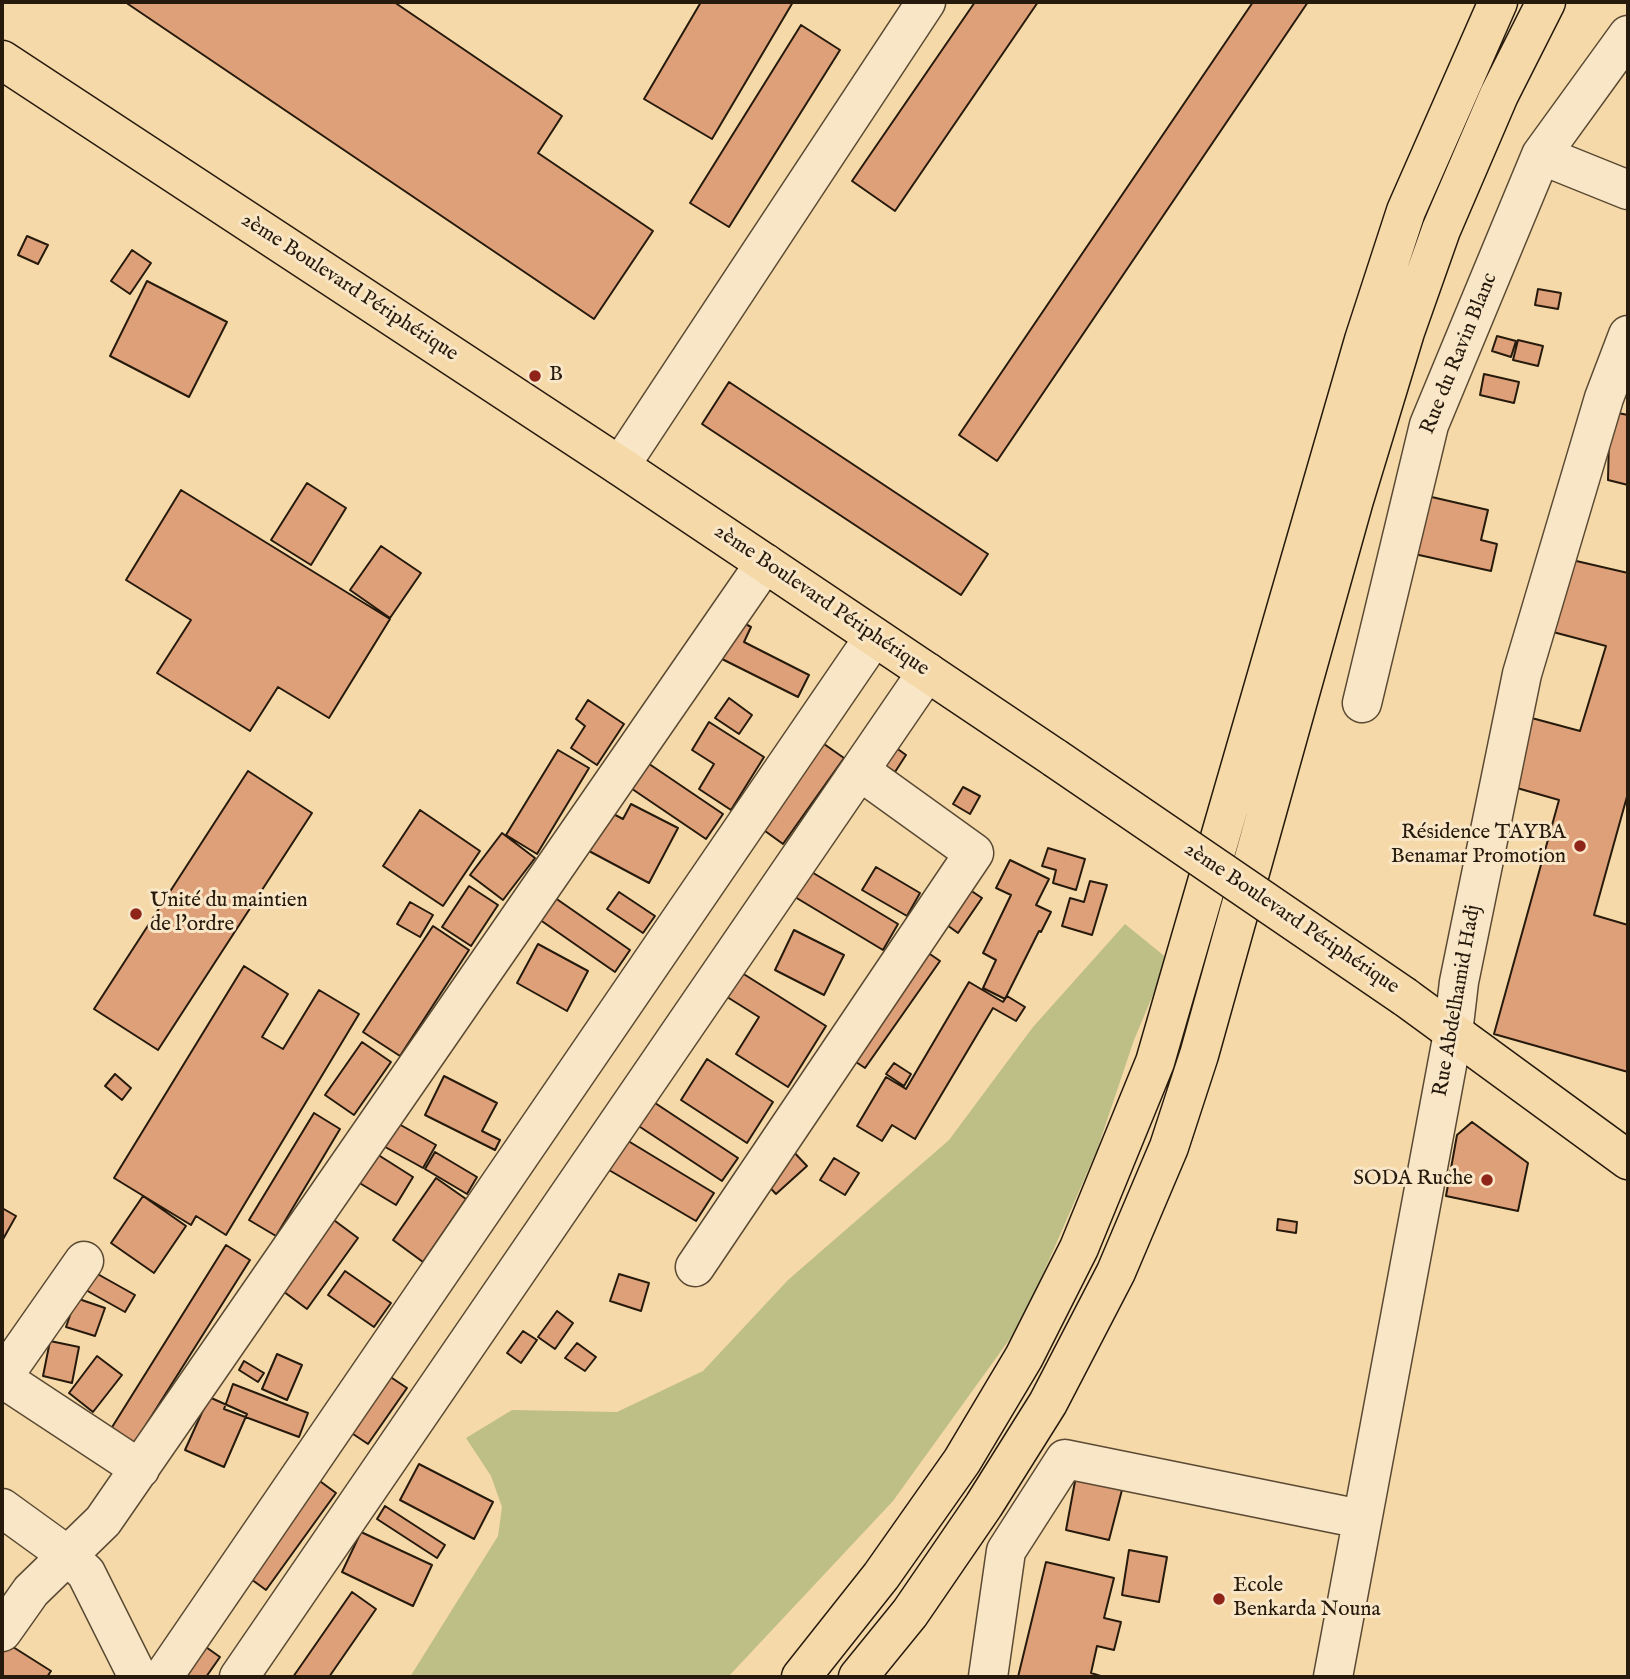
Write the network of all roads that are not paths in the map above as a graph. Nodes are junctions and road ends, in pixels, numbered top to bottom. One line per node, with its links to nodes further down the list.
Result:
1 (926, 2): 9 (street)
2 (1498, 2): 28 (main road)
3 (1546, 2): 29 (main road)
4 (1628, 35): 6 (street, Rue du Ravin Blanc)
5 (2, 60): 9 (main road, 2ème Boulevard Périphérique)
6 (1541, 155): 7 (street); 13 (street, Rue du Ravin Blanc)
7 (1628, 190)
8 (1628, 335): 15 (street, Rue Abdelhamid Hadj)
9 (620, 466): 10 (main road, 2ème Boulevard Périphérique)
10 (765, 563): 11 (main road, 2ème Boulevard Périphérique); 20 (street)
11 (874, 637): 12 (main road, 2ème Boulevard Périphérique); 26 (street)
12 (927, 672): 14 (street); 15 (main road, 2ème Boulevard Périphérique, bridge)
13 (1362, 704)
14 (860, 771): 18 (street); 27 (street)
15 (1453, 1033): 16 (main road, 2ème Boulevard Périphérique); 22 (street, Rue Abdelhamid Hadj)
16 (1628, 1160)
17 (84, 1261): 19 (street)
18 (695, 1267)
19 (2, 1378): 20 (street)
20 (140, 1469): 23 (street)
21 (2, 1508): 23 (street)
22 (1361, 1519): 30 (street); 31 (street, Rue Abdelhamid Hadj)
23 (67, 1555): 24 (street); 25 (street)
24 (2, 1632)
25 (138, 1677)
26 (163, 1677)
27 (239, 1677)
28 (801, 1677)
29 (858, 1677)
30 (988, 1677)
31 (1333, 1677)

